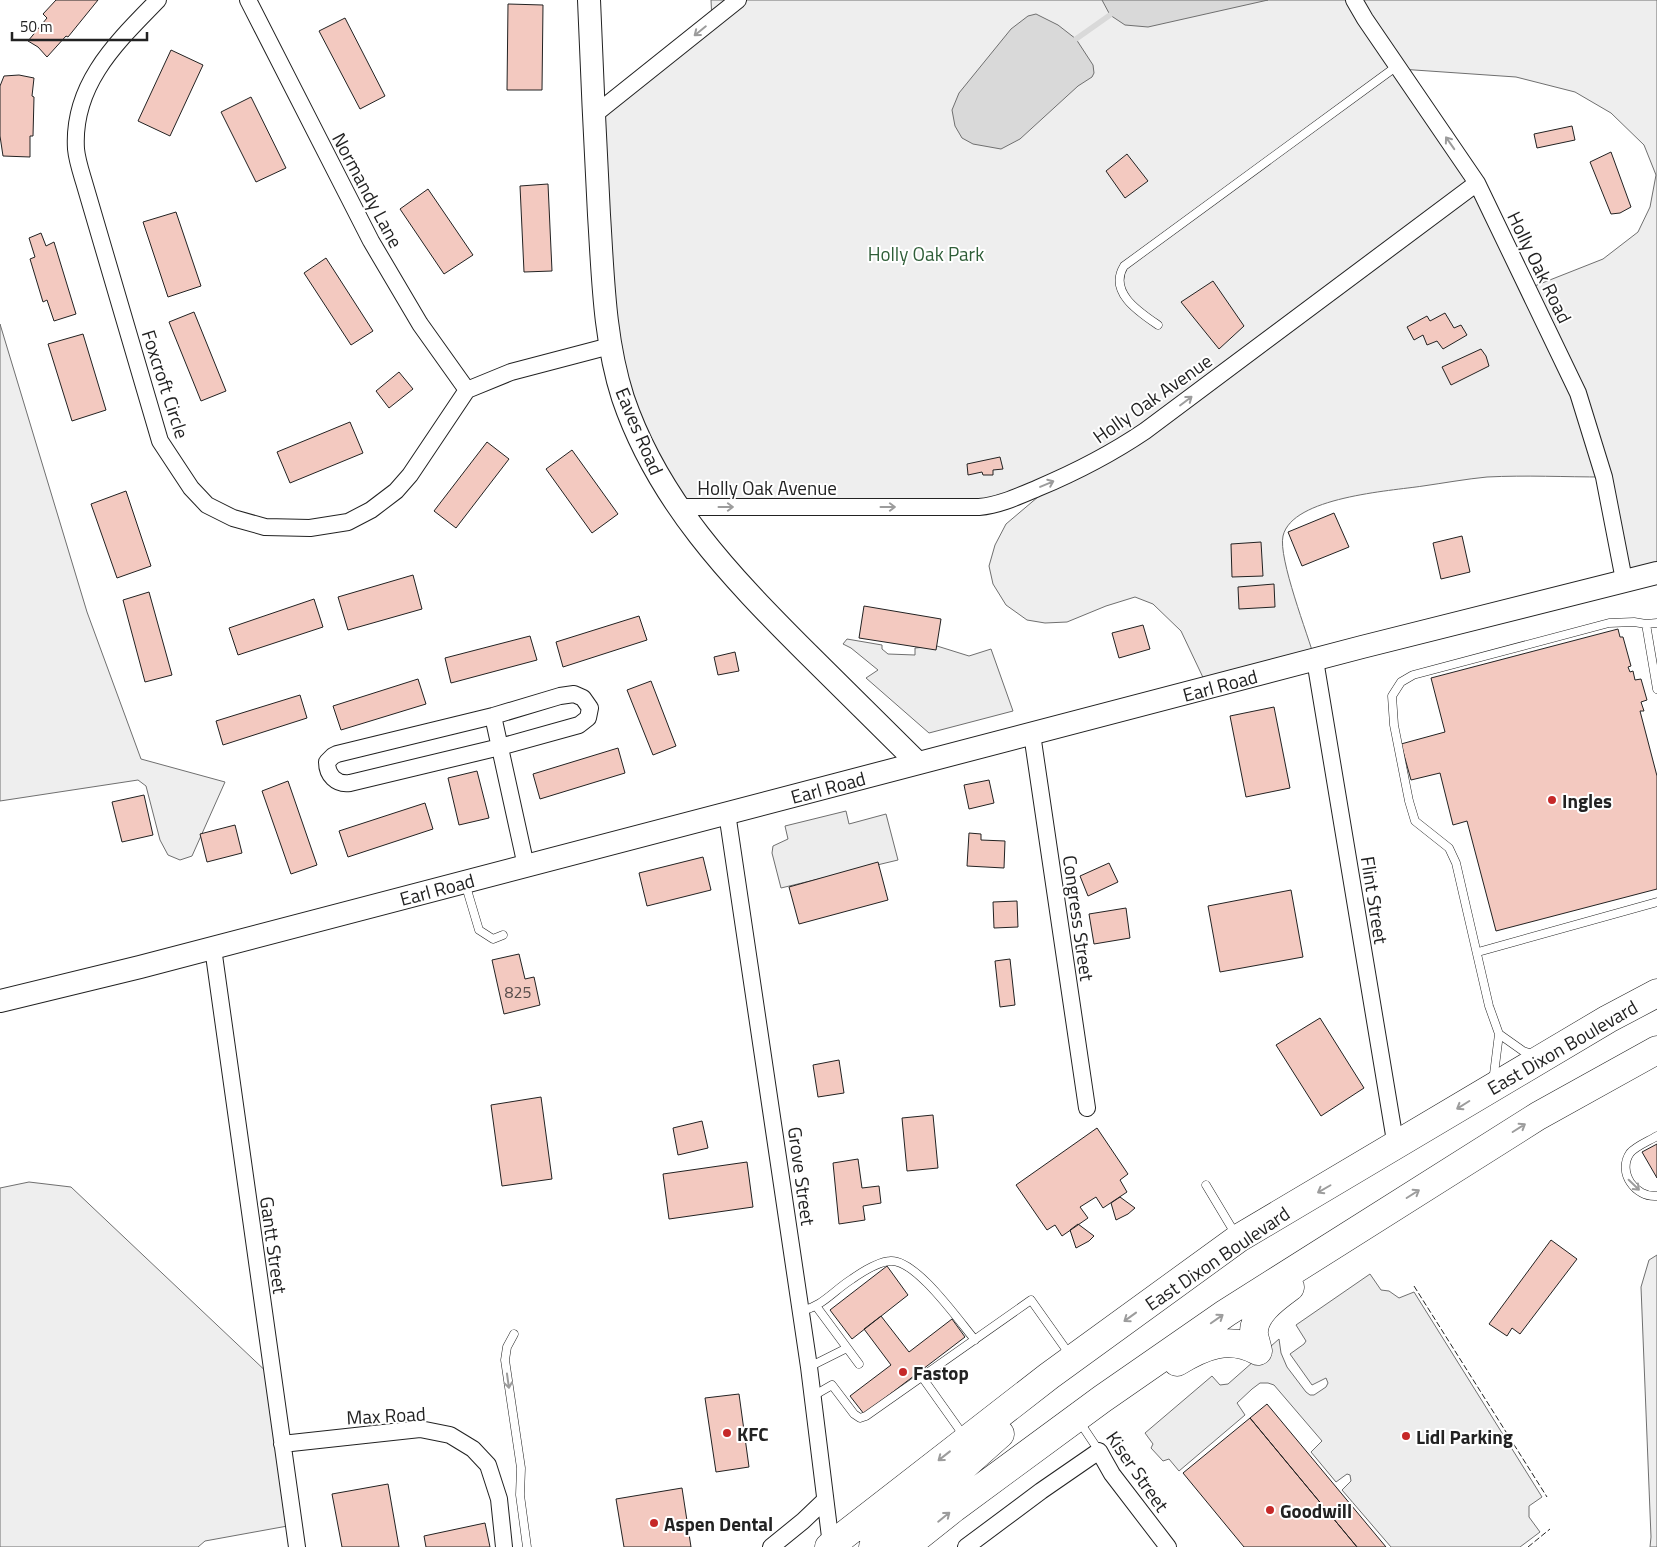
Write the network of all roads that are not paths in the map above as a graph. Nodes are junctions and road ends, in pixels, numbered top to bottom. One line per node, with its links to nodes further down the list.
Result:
1 (158, 0): 11 (street, Foxcroft Circle)
2 (248, 0): 11 (street, Normandy Lane)
3 (589, 0): 7 (main road, Eaves Road)
4 (738, 0): 7 (street, one-way to 7)
5 (1354, 0): 6 (street, Holly Oak Road)
6 (1397, 66): 8 (street, Holly Oak Road, one-way to 6); 9 (lane)
7 (594, 115): 10 (main road, Eaves Road)
8 (1477, 183): 12 (street, Holly Oak Avenue, one-way to 8); 14 (street, Holly Oak Road)
9 (1158, 325)
10 (610, 346): 11 (street); 12 (main road, Eaves Road)
11 (467, 390)
12 (677, 507): 22 (main road, Eaves Road)
13 (1657, 573): 14 (main road, Earl Road)
14 (1624, 580): 17 (main road, Earl Road)
15 (1657, 623): 16 (lane)
16 (1646, 624): 18 (lane); 29 (lane)
17 (1316, 660): 20 (main road, Earl Road); 38 (street, Flint Street)
18 (1657, 689)
19 (493, 716): 21 (street); 21 (street); 21 (street)
20 (1032, 734): 22 (main road, Earl Road); 36 (street, Congress Street)
21 (500, 747): 24 (street)
22 (918, 763): 23 (main road, Earl Road)
23 (727, 813): 24 (main road, Earl Road); 43 (street, Grove Street)
24 (526, 866): 25 (main road, Earl Road)
25 (464, 882): 27 (lane); 28 (main road, Earl Road)
26 (1657, 902): 29 (lane)
27 (502, 935)
28 (212, 948): 31 (main road, Earl Road); 56 (street, Gantt Street)
29 (1478, 952): 32 (lane)
30 (1657, 994): 34 (highway, East Dixon Boulevard)
31 (0, 1001)
32 (1499, 1034): 34 (lane); 35 (lane)
33 (1657, 1050): 41 (highway, one-way to 33)
34 (1545, 1057): 35 (highway, East Dixon Boulevard)
35 (1486, 1091): 38 (highway, East Dixon Boulevard, one-way to 38)
36 (1087, 1108)
37 (1657, 1136): 40 (lane, one-way to 40)
38 (1396, 1146): 42 (highway, East Dixon Boulevard, one-way to 42)
39 (1206, 1185): 42 (lane)
40 (1657, 1196)
41 (1390, 1209): 53 (highway, one-way to 41); 53 (highway)
42 (1239, 1238): 47 (highway, East Dixon Boulevard, one-way to 47)
43 (809, 1309): 45 (lane); 46 (lane); 49 (street, Grove Street)
44 (514, 1334): 62 (lane, one-way to 62)
45 (975, 1340): 47 (lane); 51 (lane)
46 (847, 1348): 48 (lane); 49 (lane)
47 (1072, 1359): 50 (highway, East Dixon Boulevard)
48 (859, 1364)
49 (809, 1367): 52 (street, Grove Street)
50 (1049, 1376): 55 (highway, East Dixon Boulevard); 64 (highway)
51 (922, 1377): 52 (lane); 55 (lane)
52 (813, 1396): 58 (street, Grove Street)
53 (1102, 1399): 54 (highway)
54 (1076, 1418): 57 (lane, Kiser Street); 65 (highway, one-way to 54)
55 (966, 1439): 59 (highway, East Dixon Boulevard, one-way to 59)
56 (282, 1444): 60 (street, Gantt Street); 61 (street, Max Road)
57 (1100, 1451): 66 (street); 67 (street, Kiser Street)
58 (824, 1500): 59 (street, Grove Street); 63 (street)
59 (830, 1546)
60 (296, 1547)
61 (504, 1547)
62 (527, 1547)
63 (771, 1547)
64 (873, 1547)
65 (906, 1547)
66 (966, 1547)
67 (1168, 1547)

